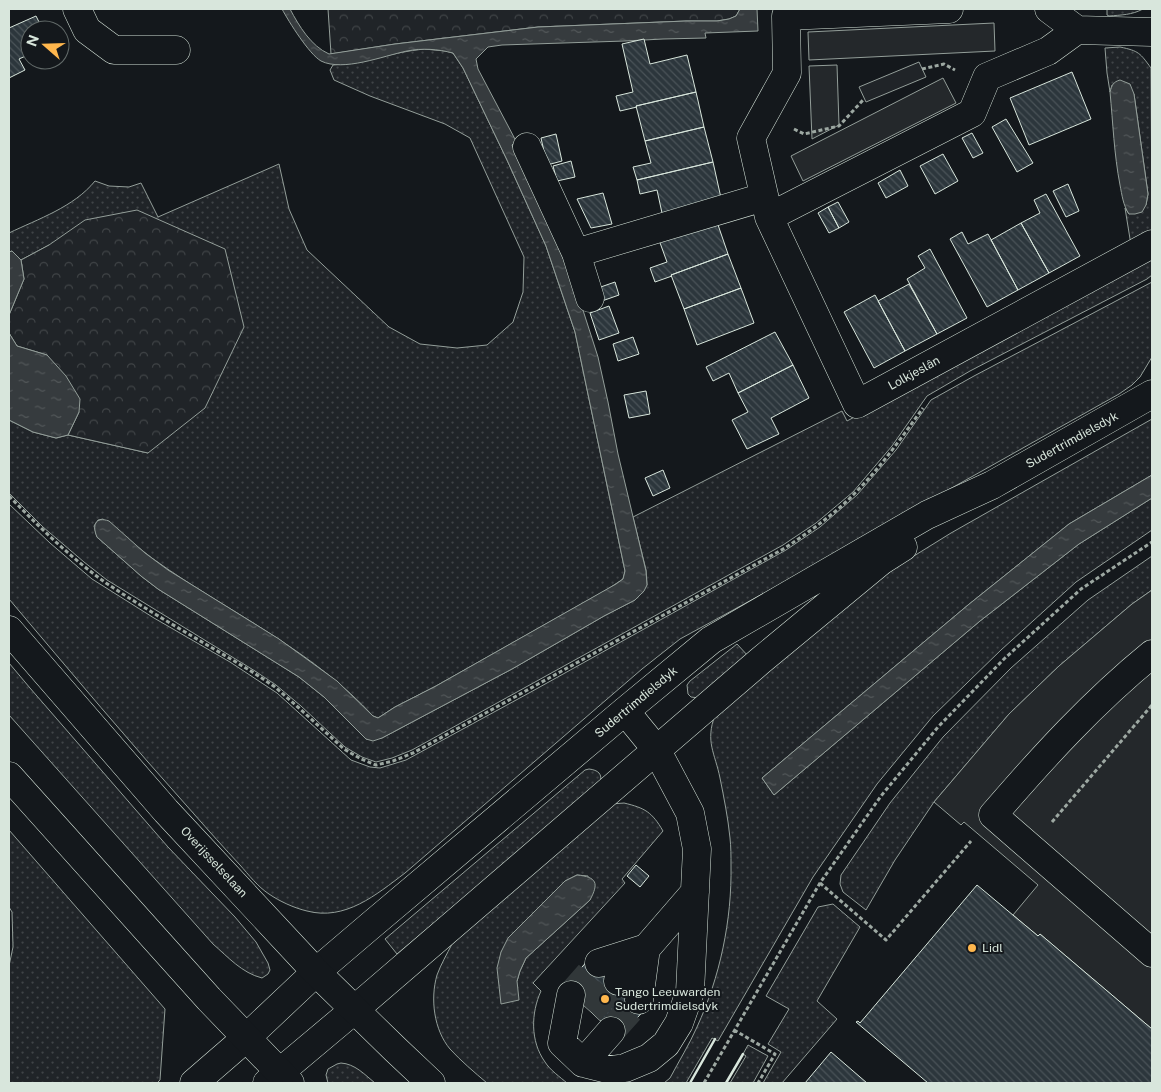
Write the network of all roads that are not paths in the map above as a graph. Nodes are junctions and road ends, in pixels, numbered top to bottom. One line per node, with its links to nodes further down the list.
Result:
1 (77, 9): 6 (street)
2 (949, 9): 8 (street, Lolkjeslân)
3 (1048, 9): 4 (street)
4 (1077, 30): 5 (street); 8 (street)
5 (1152, 32)
6 (176, 50)
7 (527, 147): 10 (street)
8 (766, 207): 9 (street, Lolkjeslân); 10 (street)
9 (1152, 244)
10 (576, 253): 11 (street)
11 (590, 298)
12 (1152, 394): 13 (street, Sudertrimdielsdyk)
13 (992, 485): 16 (street, Sudertrimdielsdyk); 17 (street, Sudertrimdielsdyk)
14 (9, 630): 22 (street, Overijsselselaan)
15 (1152, 654): 21 (street)
16 (625, 710): 17 (street); 22 (street, Sudertrimdielsdyk)
17 (656, 749): 19 (street); 26 (street, Sudertrimdielsdyk)
18 (9, 776): 28 (street)
19 (695, 892): 20 (street); 29 (street)
20 (646, 948): 23 (street); 24 (street)
21 (1152, 953)
22 (316, 972): 26 (street, Overijsselselaan); 28 (street, Sudertrimdielsdyk)
23 (609, 972)
24 (639, 1000)
25 (581, 1003): 29 (street)
26 (354, 1010): 30 (street, Sudertrimdielsdyk); 32 (street, Overijsselselaan)
27 (611, 1031): 29 (street)
28 (246, 1038): 30 (street); 31 (street, Sudertrimdielsdyk)
29 (583, 1063)
30 (279, 1080)
31 (194, 1083)
32 (431, 1083)

